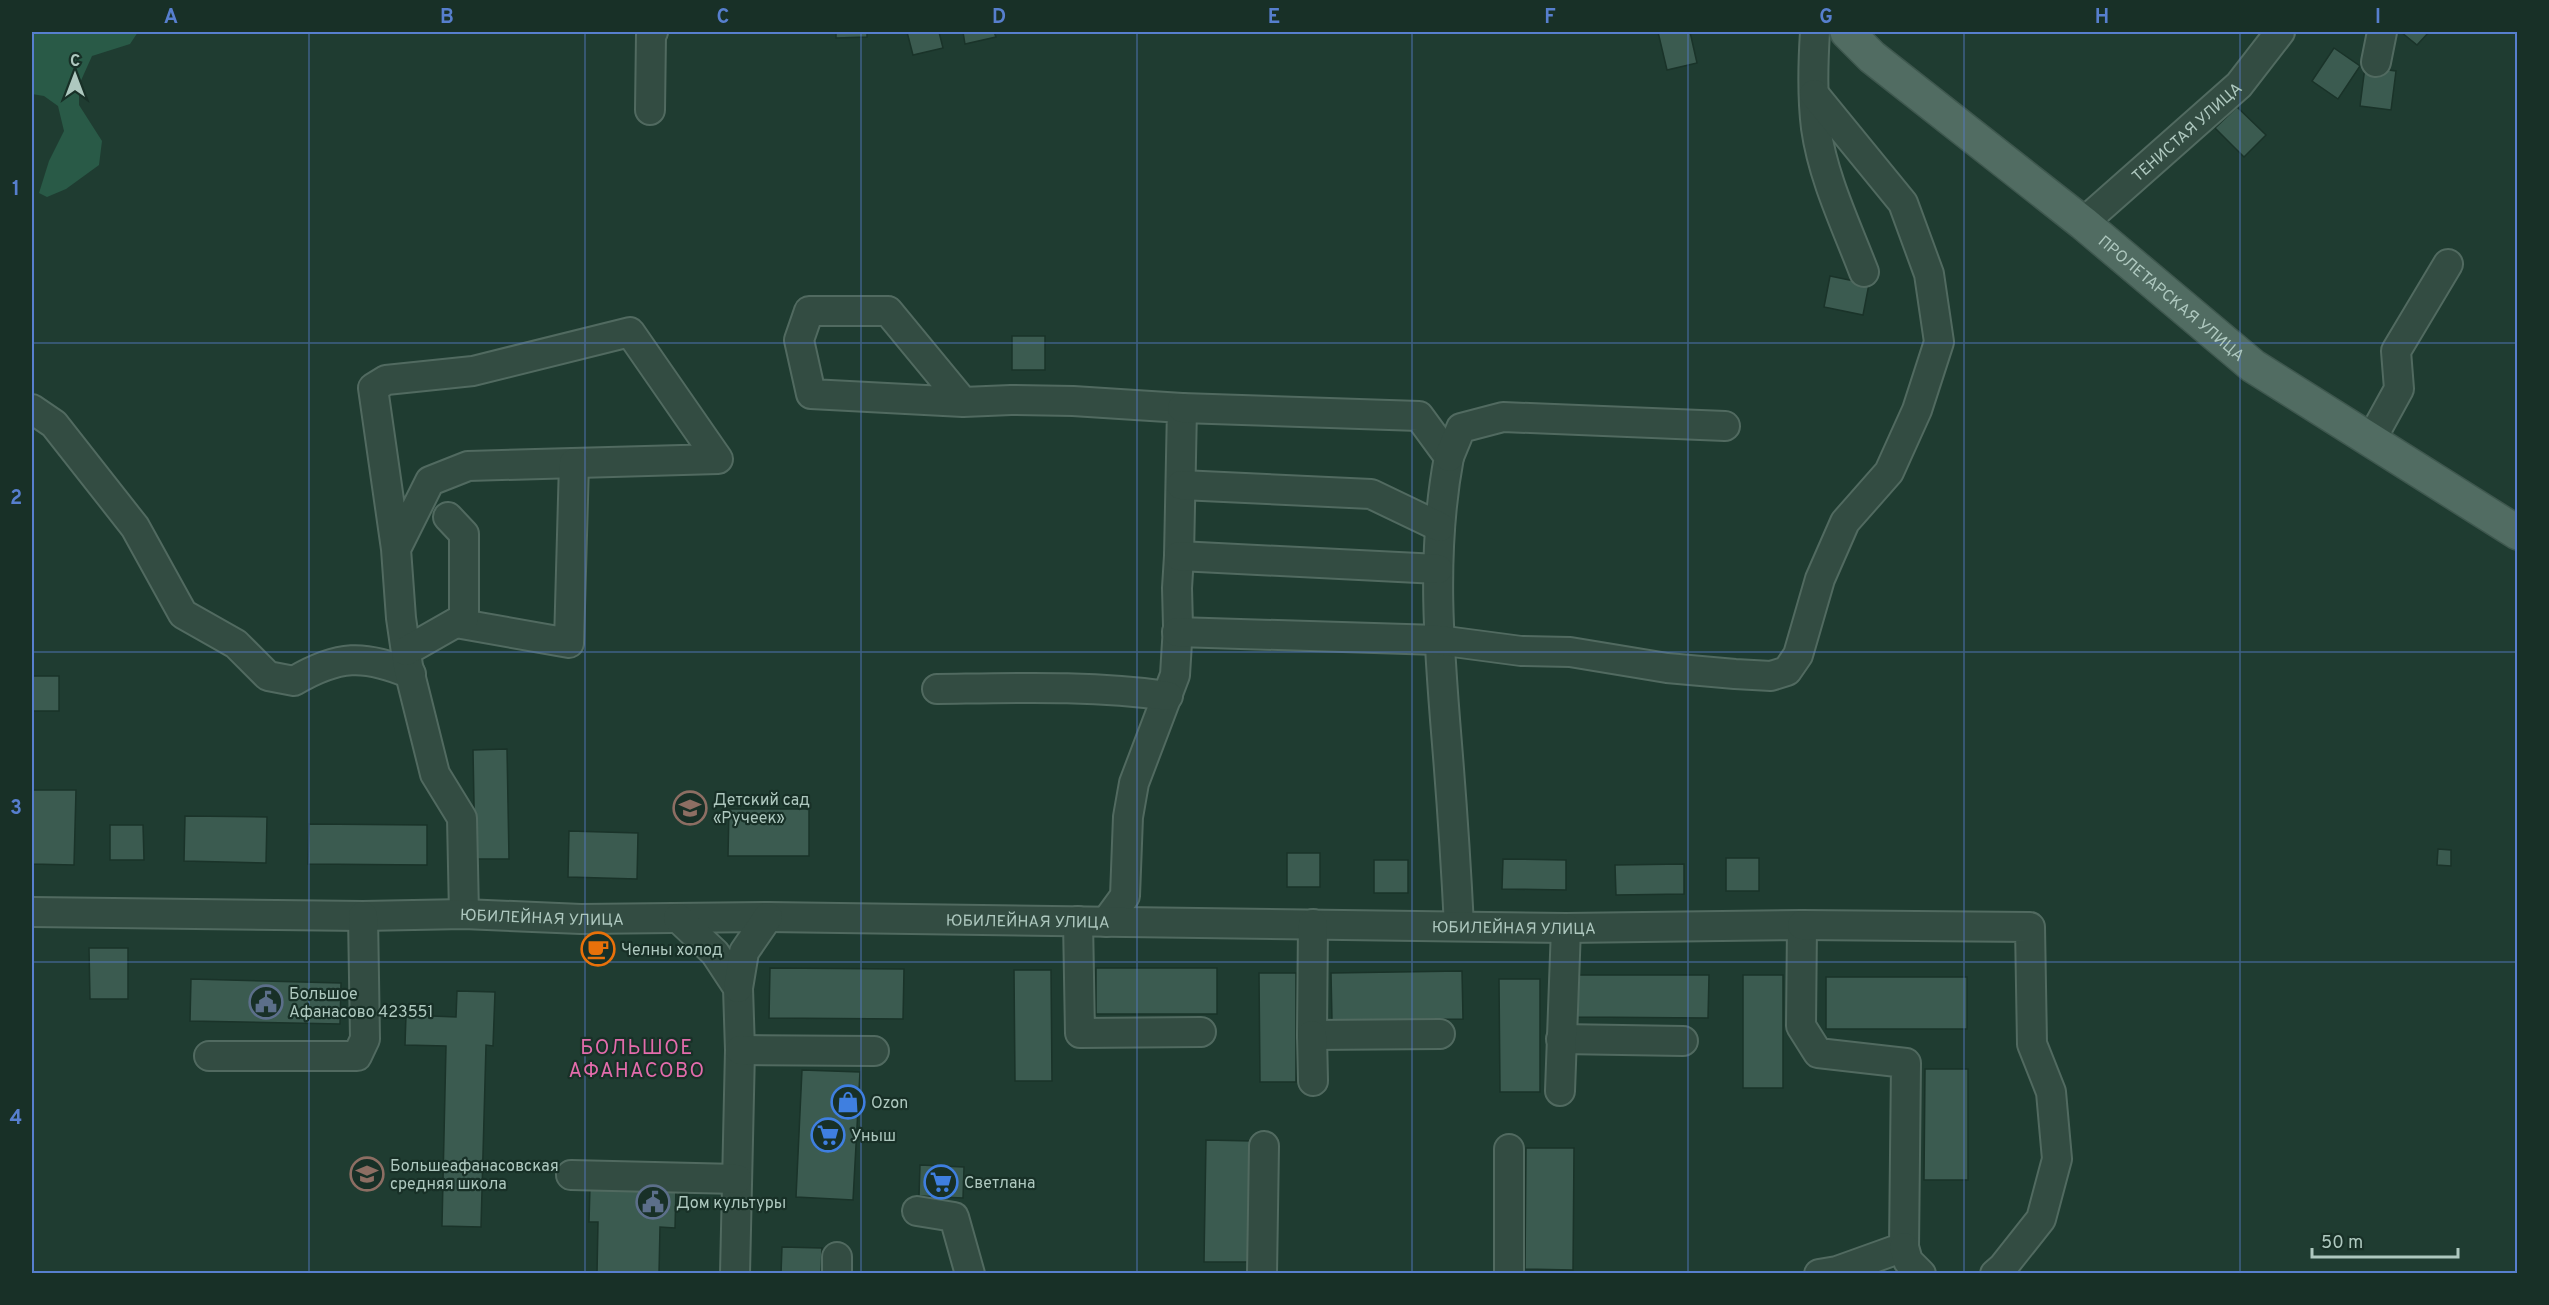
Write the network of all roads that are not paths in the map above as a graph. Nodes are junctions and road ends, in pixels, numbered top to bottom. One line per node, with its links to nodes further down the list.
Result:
1 (653, 32): 8 (street)
2 (1815, 32): 7 (street)
3 (1847, 32): 9 (main road, ПРОЛЕТАРСКАЯ УЛИЦА)
4 (2280, 32): 9 (street, ТЕНИСТАЯ УЛИЦА)
5 (2382, 32): 6 (street)
6 (2376, 62)
7 (1814, 94): 11 (street); 28 (street)
8 (650, 110)
9 (2084, 224): 16 (main road, ПРОЛЕТАРСКАЯ УЛИЦА)
10 (2448, 264): 16 (street)
11 (1864, 272)
12 (963, 402): 12 (street); 13 (street)
13 (1182, 408): 17 (street); 19 (street)
14 (32, 409): 29 (street)
15 (1725, 426): 17 (street)
16 (2371, 440): 22 (main road, ПРОЛЕТАРСКАЯ УЛИЦА)
17 (1449, 457): 21 (street)
18 (574, 463): 23 (street); 23 (street); 26 (street)
19 (1181, 485): 21 (street); 24 (street)
20 (448, 517): 26 (street)
21 (1440, 527): 25 (street)
22 (2517, 533)
23 (396, 549): 29 (street)
24 (1179, 556): 25 (street); 27 (street)
25 (1438, 569): 28 (street)
26 (456, 623): 29 (street)
27 (1178, 632): 28 (street); 31 (street)
28 (1438, 640): 40 (street)
29 (408, 662): 33 (street)
30 (938, 689): 31 (street)
31 (1168, 696): 37 (street)
32 (32, 912): 34 (street, ЮБИЛЕЙНАЯ УЛИЦА)
33 (464, 914): 34 (street, ЮБИЛЕЙНАЯ УЛИЦА); 36 (street, ЮБИЛЕЙНАЯ УЛИЦА)
34 (363, 916): 50 (street)
35 (768, 917): 36 (street, ЮБИЛЕЙНАЯ УЛИЦА); 37 (street, ЮБИЛЕЙНАЯ УЛИЦА); 42 (street)
36 (678, 918): 42 (street)
37 (1092, 922): 38 (street, ЮБИЛЕЙНАЯ УЛИЦА); 43 (street)
38 (1313, 924): 40 (street, ЮБИЛЕЙНАЯ УЛИЦА); 44 (street)
39 (1802, 925): 41 (street, ЮБИЛЕЙНАЯ УЛИЦА); 58 (street); 65 (street, ЮБИЛЕЙНАЯ УЛИЦА)
40 (1459, 927): 41 (street, ЮБИЛЕЙНАЯ УЛИЦА)
41 (1566, 928): 46 (street)
42 (738, 988): 48 (street)
43 (1201, 1032)
44 (1312, 1035): 45 (street); 51 (street)
45 (1440, 1035)
46 (1561, 1039): 47 (street); 52 (street)
47 (1683, 1041)
48 (740, 1050): 49 (street); 56 (street)
49 (874, 1051)
50 (209, 1056)
51 (1313, 1081)
52 (1560, 1091)
53 (1264, 1146): 61 (street)
54 (1509, 1149): 62 (street)
55 (571, 1175): 56 (street)
56 (737, 1179): 59 (street)
57 (917, 1211): 60 (street)
58 (1904, 1247): 63 (street); 64 (street)
59 (735, 1274)
60 (970, 1274)
61 (1262, 1274)
62 (1509, 1274)
63 (1819, 1274)
64 (1921, 1274)
65 (1995, 1274)

